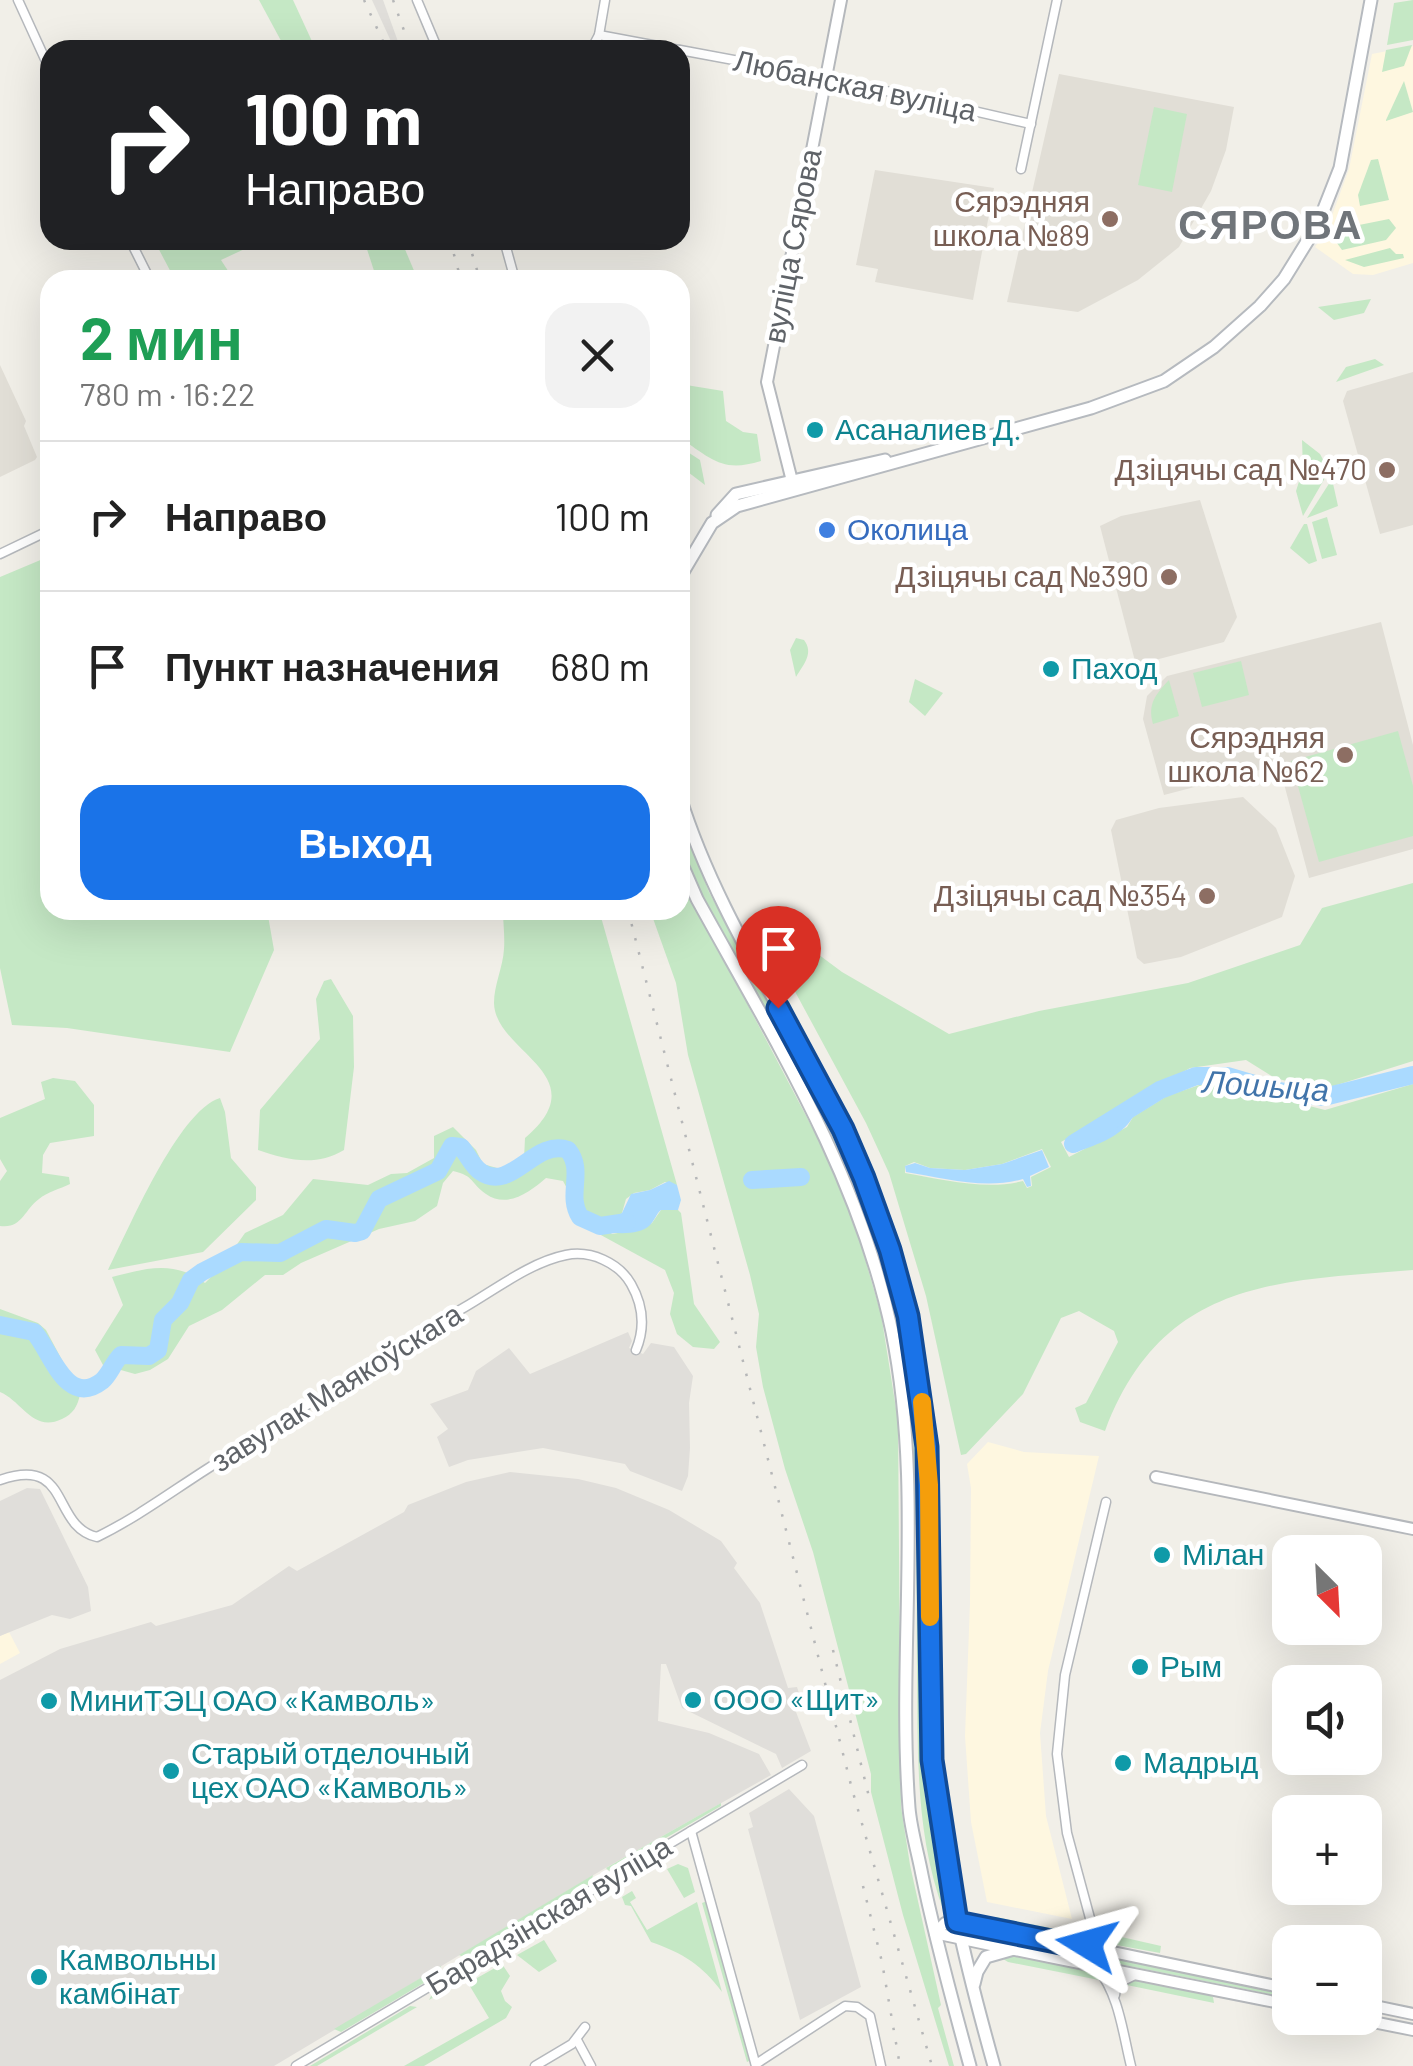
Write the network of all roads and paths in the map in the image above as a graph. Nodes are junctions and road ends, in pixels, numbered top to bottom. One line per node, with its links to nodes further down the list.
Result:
1 (18, 0): 11 (street)
2 (417, 0): 8 (street)
3 (605, 0): 7 (street)
4 (841, 0): 13 (street, вуліца Сярова)
5 (1056, 0): 14 (street)
6 (1371, 0): 16 (main road)
7 (599, 35): 9 (street); 10 (street, Любанская вуліца)
8 (434, 40)
9 (597, 40)
10 (626, 40)
11 (40, 48)
12 (690, 52): 13 (street, Любанская вуліца)
13 (825, 77): 14 (street, Любанская вуліца); 16 (street, вуліца Сярова)
14 (1030, 124): 15 (street)
15 (1021, 169)
16 (793, 486): 19 (main road)
17 (40, 535): 18 (street)
18 (0, 554)
19 (690, 559)
20 (690, 825): 29 (main road)
21 (690, 882): 30 (main road)
22 (636, 1350): 24 (street, завулак Маякоўскага)
23 (1156, 1477): 26 (street)
24 (0, 1480)
25 (1106, 1502): 31 (street)
26 (1413, 1529)
27 (802, 1765): 28 (street, Барадзінская вуліца)
28 (691, 1831): 48 (street); 49 (street, Барадзінская вуліца)
29 (957, 1922): 30 (street); 32 (main road); 33 (street)
30 (935, 1932): 32 (street); 53 (main road)
31 (1094, 1933): 33 (street); 35 (street)
32 (960, 1938): 34 (street); 39 (main road)
33 (1076, 1946): 35 (street)
34 (1014, 1949): 36 (street); 39 (main road)
35 (1110, 1952): 38 (street)
36 (1097, 1968): 37 (street); 40 (street)
37 (1133, 1976): 40 (street); 41 (street)
38 (1272, 1985)
39 (974, 1994): 54 (main road)
40 (1114, 1999): 55 (street)
41 (1272, 2002)
42 (1382, 2008): 43 (street)
43 (1413, 2014)
44 (1382, 2024): 46 (street)
45 (586, 2026): 47 (street)
46 (1413, 2030)
47 (577, 2040): 50 (street); 51 (street)
48 (755, 2065): 52 (street)
49 (296, 2066)
50 (535, 2066)
51 (592, 2066)
52 (881, 2066)
53 (970, 2066)
54 (994, 2066)
55 (1131, 2066)

